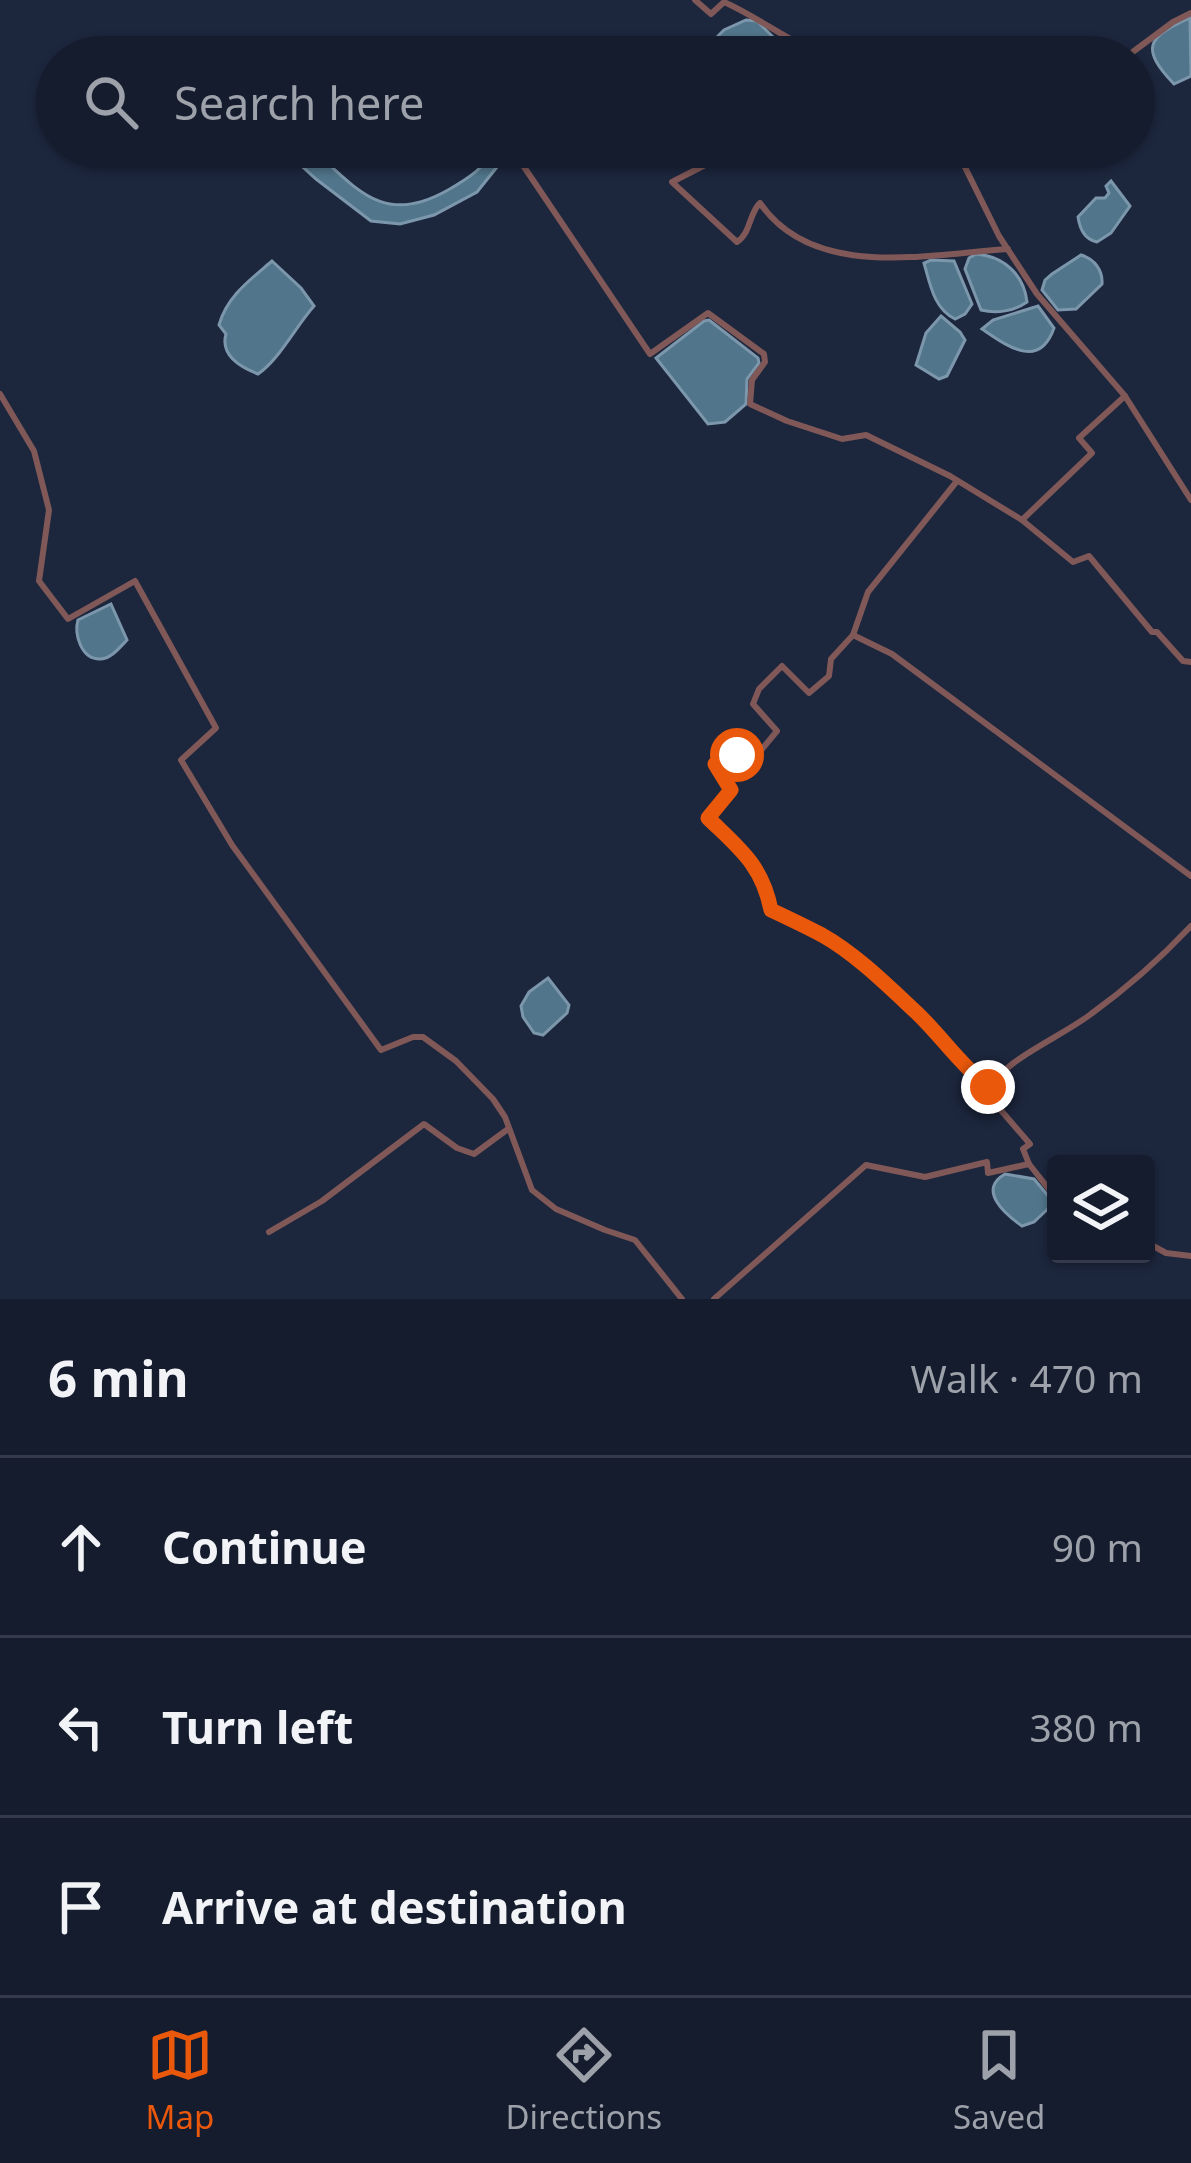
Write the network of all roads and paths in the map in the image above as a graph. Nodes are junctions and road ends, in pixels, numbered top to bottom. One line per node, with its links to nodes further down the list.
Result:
1 (695, 0): 3 (street)
2 (1191, 14): 4 (street)
3 (783, 36)
4 (1154, 36)
5 (525, 168): 11 (street)
6 (699, 168): 8 (street)
7 (964, 168): 8 (street)
8 (1008, 249): 10 (street)
9 (0, 394): 19 (street)
10 (1125, 396): 12 (street); 13 (street)
11 (957, 481): 13 (street); 14 (street)
12 (1191, 500)
13 (1022, 520): 15 (street)
14 (853, 635): 16 (street); 18 (street)
15 (1191, 662)
16 (1191, 876)
17 (1191, 926): 18 (street)
18 (988, 1087): 20 (street)
19 (510, 1127): 22 (street); 25 (street)
20 (1029, 1164): 21 (street); 26 (street)
21 (1047, 1187)
22 (269, 1232)
23 (1155, 1246): 24 (street)
24 (1191, 1256)
25 (682, 1299)
26 (714, 1299)

